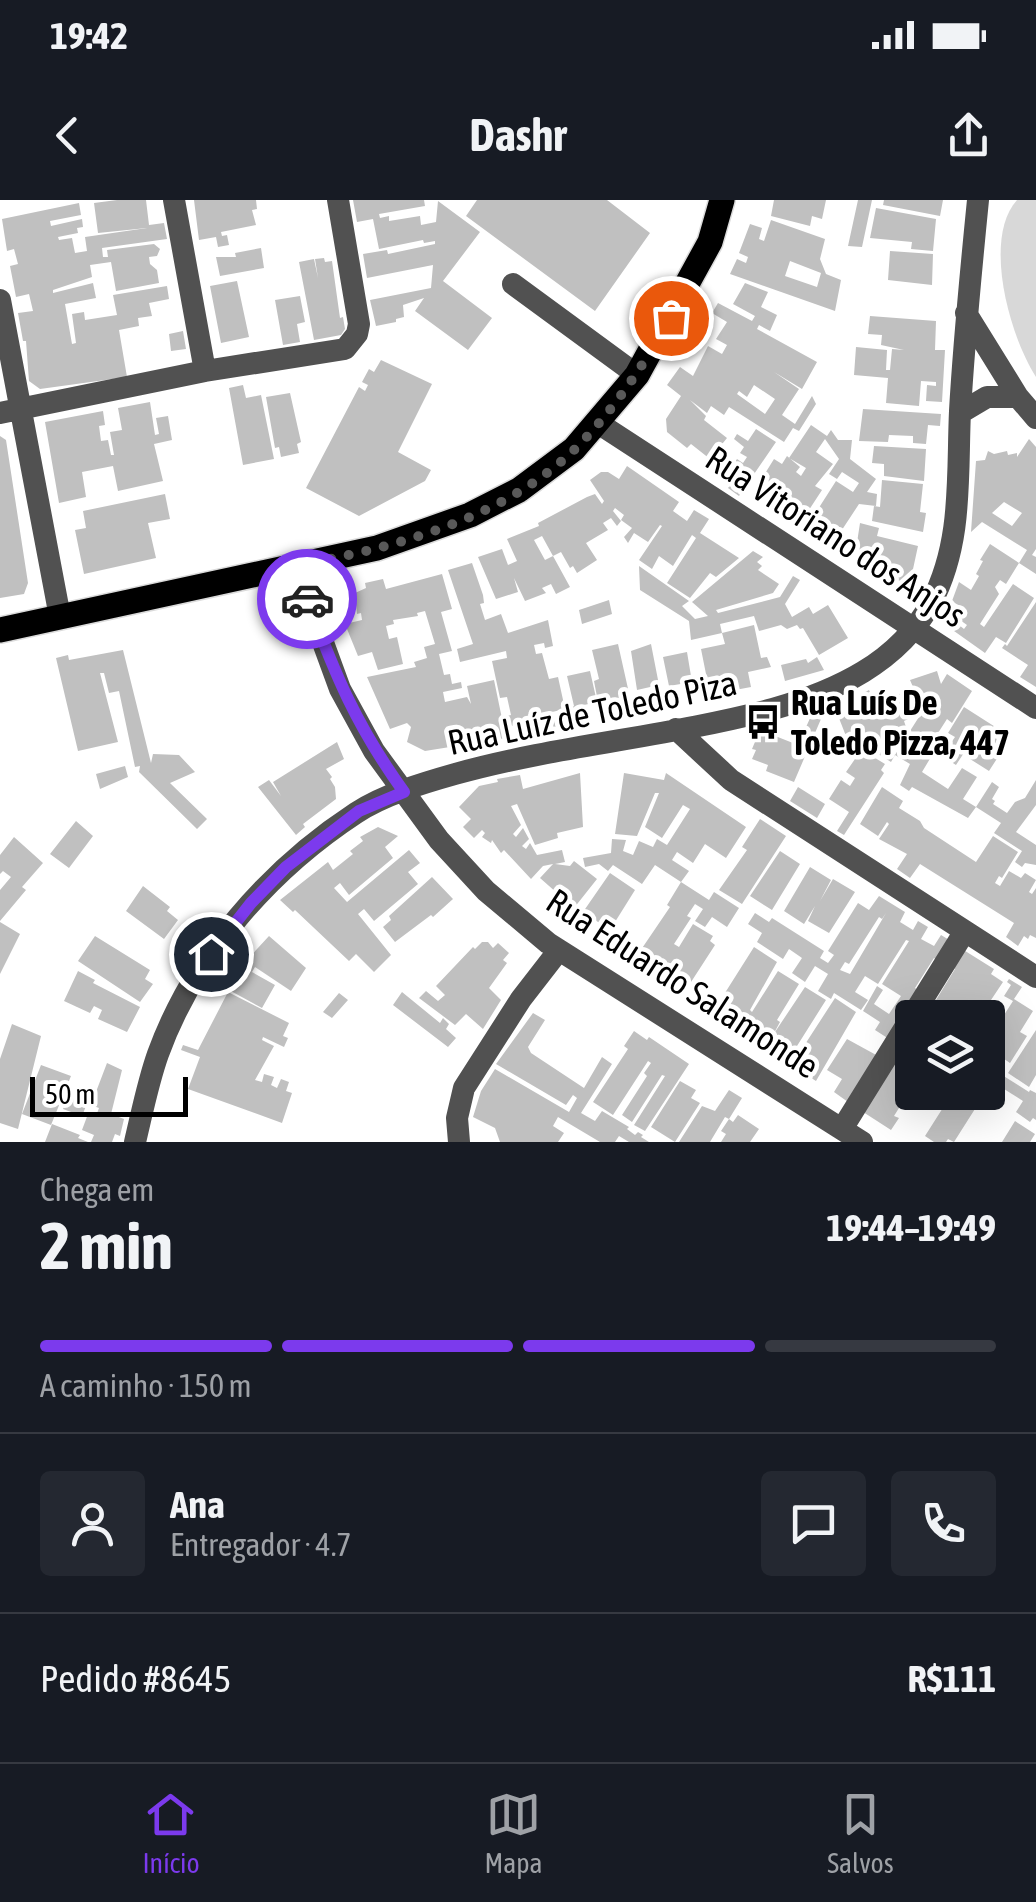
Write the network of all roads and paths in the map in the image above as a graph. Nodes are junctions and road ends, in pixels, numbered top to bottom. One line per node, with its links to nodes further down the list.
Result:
1 (174, 200): 8 (street)
2 (338, 200): 8 (street)
3 (722, 200): 9 (main road)
4 (978, 200): 7 (street, Rua Luíz de Toledo Piza)
5 (513, 284): 9 (street)
6 (0, 300): 11 (street)
7 (966, 313): 10 (street); 12 (street, Rua Luíz de Toledo Piza)
8 (205, 371): 11 (street)
9 (638, 375): 14 (main road)
10 (1018, 398): 12 (street); 13 (street)
11 (10, 411): 16 (street)
12 (960, 412): 18 (street, Rua Luíz de Toledo Piza)
13 (1036, 418)
14 (598, 423): 15 (main road); 18 (street, Rua Vitoriano dos Anjos)
15 (295, 566): 16 (main road); 21 (street, Rua Eduardo Salamonde)
16 (60, 617): 17 (main road)
17 (0, 630)
18 (915, 630): 19 (street, Rua Vitoriano dos Anjos); 20 (street, Rua Luíz de Toledo Piza)
19 (1036, 708)
20 (676, 729): 21 (street, Rua Luíz de Toledo Piza); 22 (street)
21 (404, 792): 23 (street, Rua Eduardo Salamonde); 26 (street, Rua Luíz de Toledo Piza)
22 (965, 931): 24 (street); 25 (street)
23 (559, 950): 25 (street, Rua Eduardo Salamonde); 27 (street)
24 (1036, 977)
25 (849, 1137)
26 (135, 1142)
27 (459, 1142)

